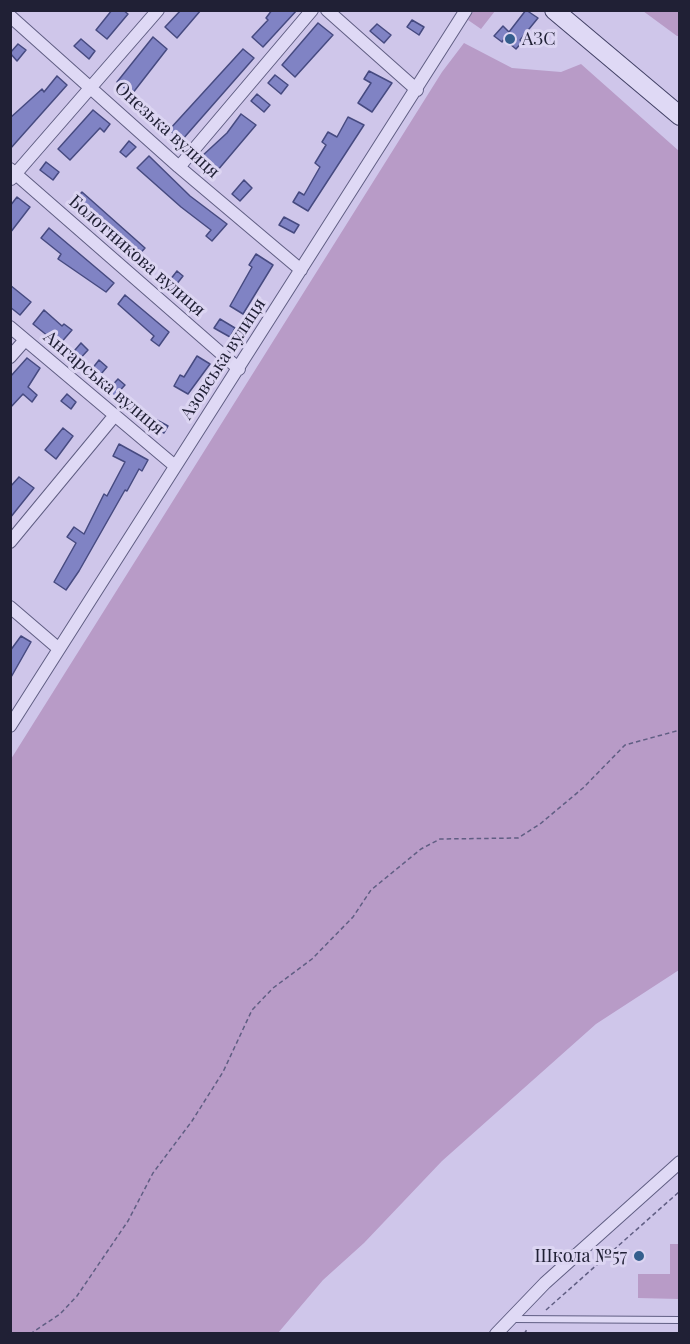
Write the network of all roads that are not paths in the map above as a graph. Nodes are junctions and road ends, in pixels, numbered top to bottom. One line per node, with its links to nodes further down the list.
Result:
1 (158, 10): 7 (street)
2 (312, 10): 10 (street)
3 (327, 10): 8 (street)
4 (466, 10): 8 (street, Азовська вулиця)
5 (554, 10): 9 (street)
6 (10, 16): 7 (street, Онезька вулиця)
7 (92, 86): 10 (street, Онезька вулиця); 11 (street)
8 (417, 90): 12 (street, Азовська вулиця)
9 (680, 116)
10 (179, 167): 12 (street, Онезька вулиця)
11 (12, 174): 16 (street, Болотникова вулиця)
12 (301, 270): 16 (street, Азовська вулиця)
13 (10, 327): 14 (street, Ангарська вулиця)
14 (25, 340): 15 (street); 17 (street, Ангарська вулиця)
15 (10, 357)
16 (239, 369): 18 (street, Азовська вулиця)
17 (115, 415): 18 (street, Ангарська вулиця); 19 (street)
18 (175, 466): 21 (street, Азовська вулиця)
19 (10, 542)
20 (10, 607): 21 (street)
21 (59, 649): 22 (street, Азовська вулиця)
22 (10, 726)
23 (680, 1162): 24 (street)
24 (509, 1319): 25 (lane); 26 (street)
25 (680, 1320)
26 (496, 1334)

